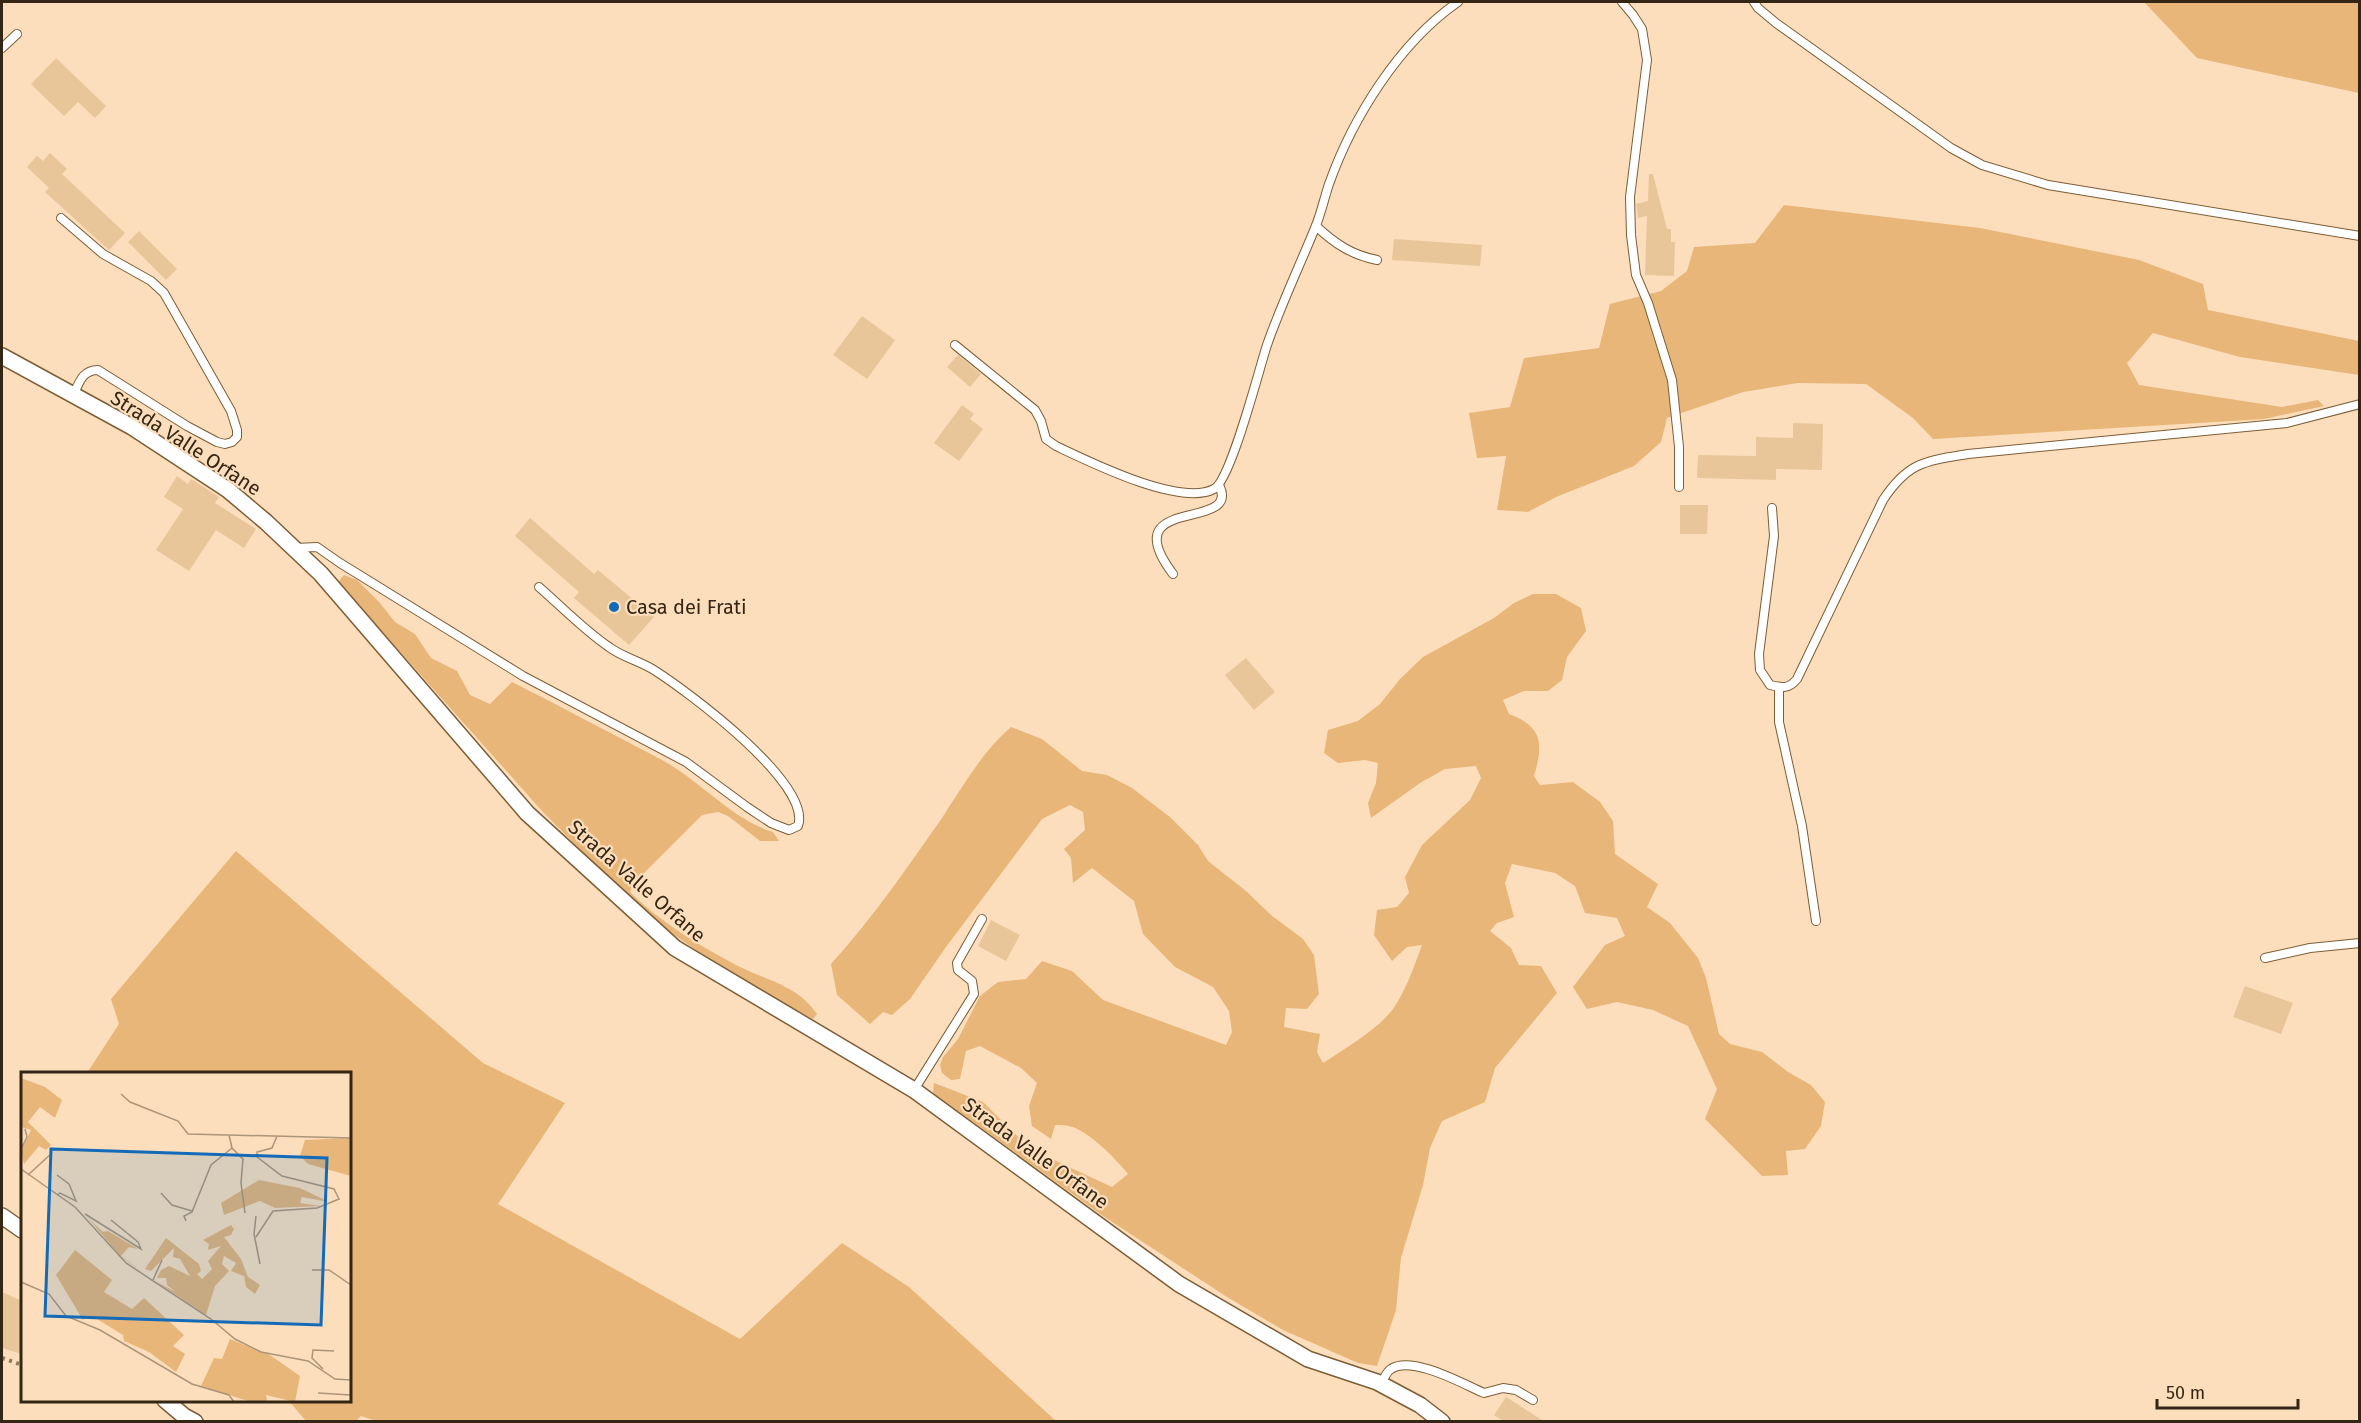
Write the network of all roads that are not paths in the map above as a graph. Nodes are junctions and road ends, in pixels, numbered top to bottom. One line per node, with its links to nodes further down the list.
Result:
1 (1458, 2): 7 (lane)
2 (1622, 2): 15 (lane)
3 (1754, 2): 8 (lane)
4 (16, 34): 5 (lane)
5 (2, 48)
6 (61, 218): 12 (lane)
7 (1316, 226): 9 (lane); 14 (lane)
8 (2360, 236)
9 (1377, 260)
10 (955, 345): 14 (lane)
11 (2, 356): 12 (street, Strada Valle Orfane)
12 (73, 396): 17 (street, Strada Valle Orfane)
13 (2360, 404): 20 (lane)
14 (1220, 485): 18 (lane)
15 (1679, 487)
16 (1772, 508): 20 (lane)
17 (295, 548): 19 (lane); 25 (street, Strada Valle Orfane)
18 (1173, 574)
19 (539, 587)
20 (1779, 687): 22 (lane)
21 (982, 919): 25 (lane)
22 (1816, 921)
23 (2360, 943): 24 (lane)
24 (2265, 958)
25 (914, 1089): 28 (street, Strada Valle Orfane)
26 (2, 1216): 27 (street)
27 (21, 1229)
28 (1381, 1384): 29 (lane); 32 (street, Strada Valle Orfane)
29 (1533, 1400)
30 (166, 1402): 31 (street)
31 (195, 1422)
32 (1442, 1422)

